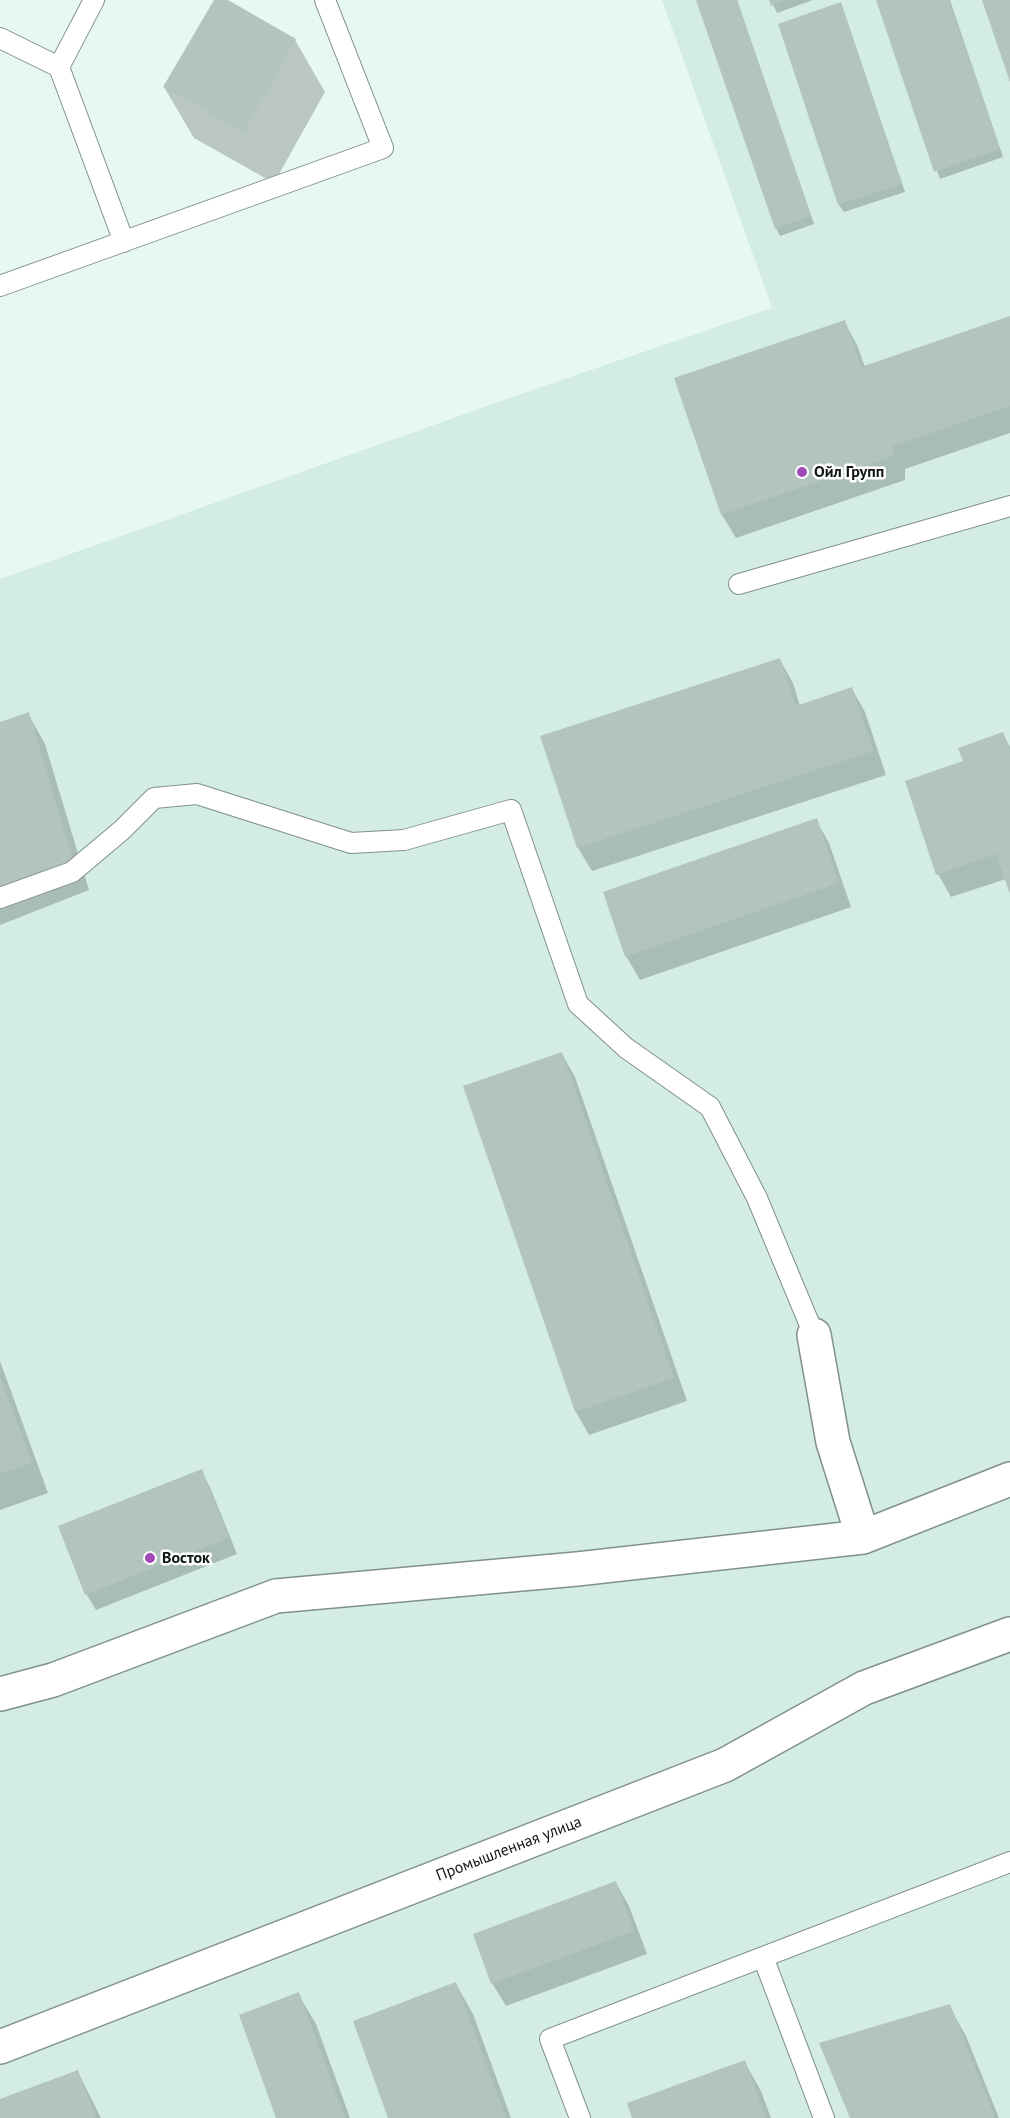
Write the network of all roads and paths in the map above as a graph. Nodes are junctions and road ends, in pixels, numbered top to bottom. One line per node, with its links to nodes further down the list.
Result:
1 (94, 0): 4 (lane)
2 (325, 0): 5 (lane)
3 (0, 38): 4 (lane)
4 (59, 67): 5 (lane)
5 (124, 242): 6 (lane)
6 (0, 286)
7 (1010, 506): 8 (lane)
8 (739, 584)
9 (0, 898): 10 (lane)
10 (814, 1335): 12 (street)
11 (1010, 1479): 12 (street)
12 (863, 1537): 14 (street)
13 (1010, 1635): 17 (street, Промышленная улица)
14 (0, 1694)
15 (1010, 1862): 16 (lane)
16 (763, 1957): 18 (lane); 19 (lane)
17 (0, 2048)
18 (580, 2118)
19 (824, 2118)

